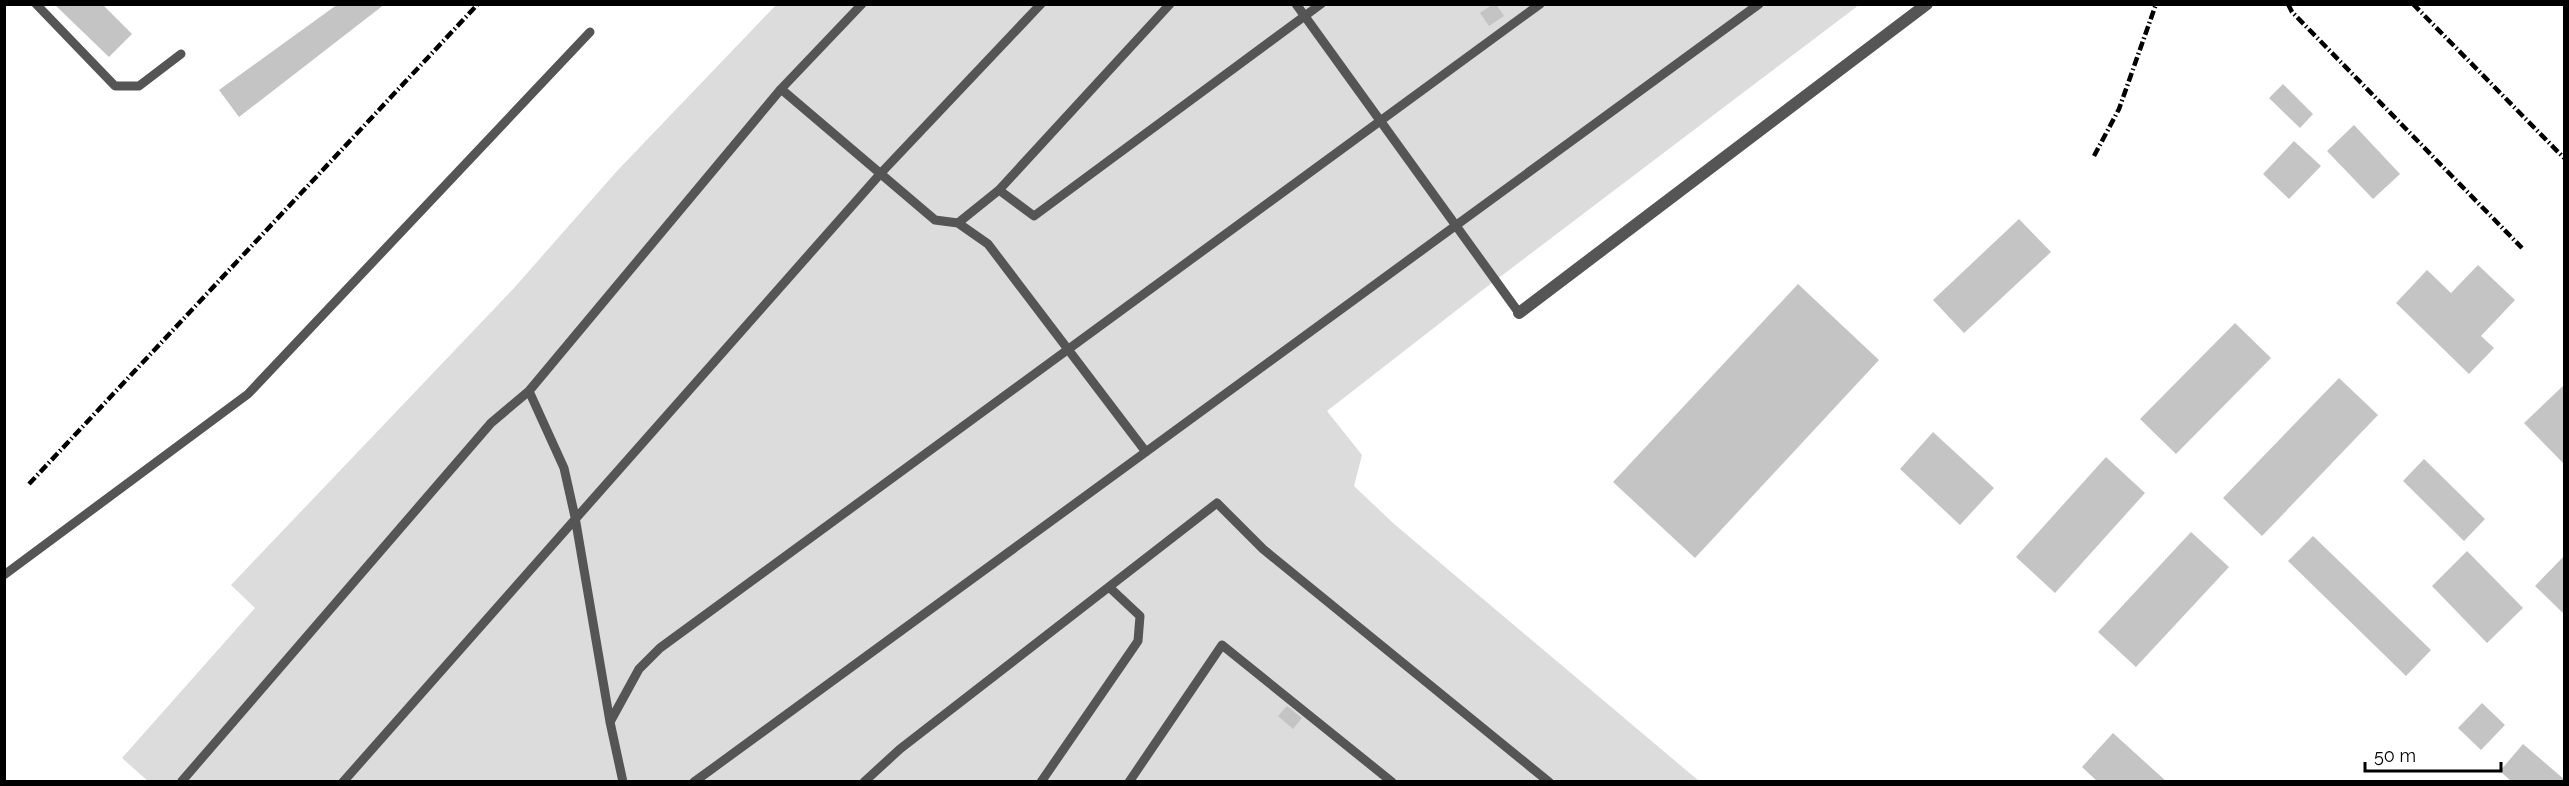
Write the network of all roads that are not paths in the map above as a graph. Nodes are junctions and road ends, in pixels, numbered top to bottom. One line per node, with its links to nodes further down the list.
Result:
1 (36, 4): 12 (lane)
2 (862, 4): 13 (lane)
3 (1041, 4): 15 (lane)
4 (1170, 4): 16 (lane)
5 (1296, 4): 10 (lane)
6 (1322, 4): 10 (lane)
7 (1540, 4): 14 (lane)
8 (1759, 4): 18 (lane)
9 (1922, 6): 19 (street)
10 (1305, 17): 14 (lane); 16 (lane)
11 (590, 32): 24 (lane)
12 (181, 54)
13 (781, 89): 15 (lane); 21 (lane)
14 (1381, 122): 18 (lane); 20 (lane)
15 (881, 173): 17 (lane); 23 (lane)
16 (999, 190): 17 (lane)
17 (958, 223): 20 (lane)
18 (1456, 226): 19 (lane); 22 (lane)
19 (1519, 313)
20 (1069, 350): 22 (lane); 26 (lane)
21 (529, 391): 23 (lane); 27 (lane)
22 (1146, 452): 30 (lane)
23 (575, 517): 26 (lane); 28 (lane)
24 (4, 575)
25 (1109, 587): 31 (lane); 32 (lane); 35 (lane)
26 (610, 722): 29 (lane)
27 (182, 781)
28 (343, 782)
29 (623, 782)
30 (694, 782)
31 (864, 782)
32 (1041, 782)
33 (1129, 782): 34 (lane)
34 (1392, 782)
35 (1550, 782)

